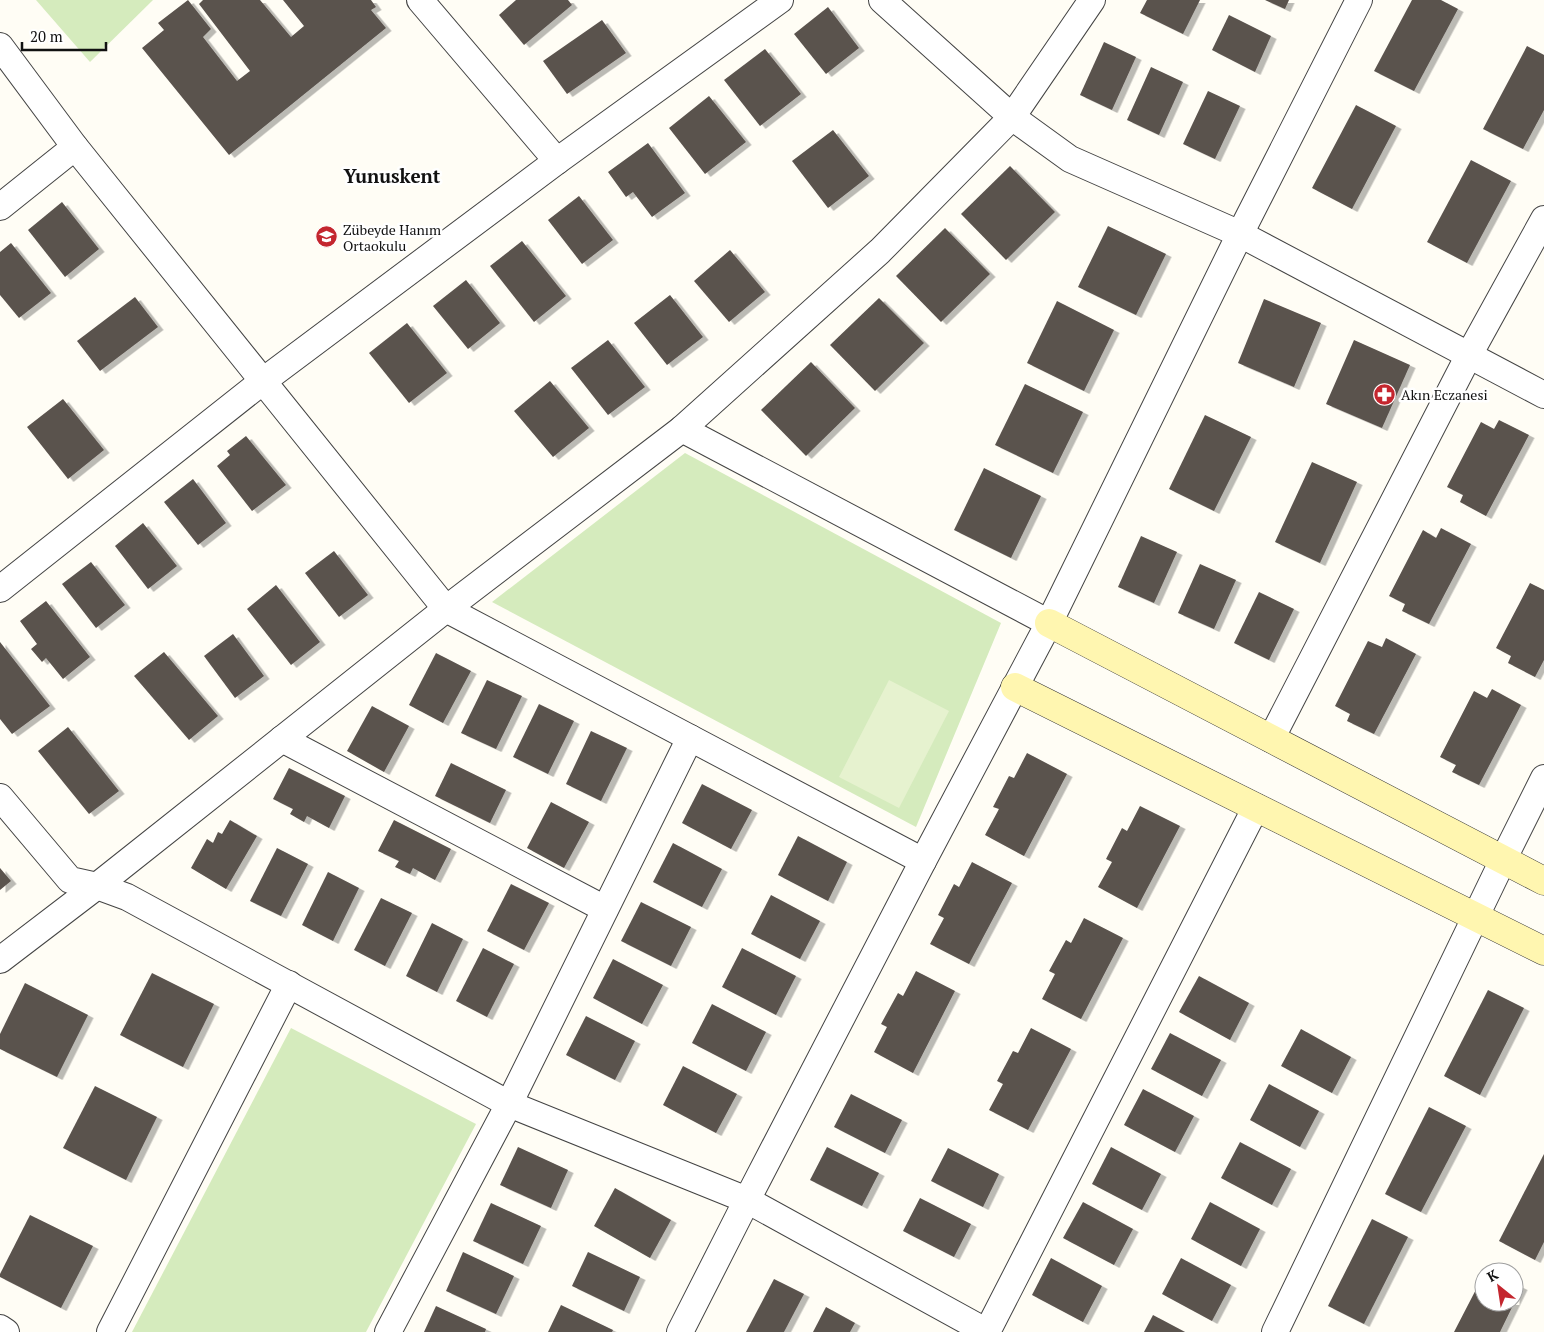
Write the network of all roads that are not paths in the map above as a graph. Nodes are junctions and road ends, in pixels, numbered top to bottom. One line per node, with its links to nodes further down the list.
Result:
1 (420, 0): 9 (street)
2 (780, 0): 9 (street)
3 (882, 0): 7 (street)
4 (1092, 0): 7 (street)
5 (1359, 0): 12 (street)
6 (0, 46): 8 (street)
7 (1012, 116): 12 (street); 16 (street)
8 (75, 147): 10 (street); 14 (street)
9 (557, 161): 14 (street)
10 (0, 207)
11 (1544, 219): 13 (street)
12 (1240, 234): 13 (street); 19 (street)
13 (1469, 355): 15 (street); 23 (street)
14 (263, 382): 17 (street); 18 (street)
15 (1544, 394)
16 (682, 429): 18 (street); 19 (street)
17 (0, 590)
18 (446, 609): 21 (street); 22 (street)
19 (1049, 623): 20 (street); 23 (street)
20 (1015, 687): 26 (street); 28 (street)
21 (690, 738): 28 (street); 31 (street)
22 (282, 739): 30 (street); 31 (street)
23 (1271, 739): 27 (street)
24 (1544, 778): 27 (street)
25 (0, 797): 30 (street)
26 (1256, 807): 32 (street); 43 (street)
27 (1502, 860): 29 (street); 32 (street)
28 (922, 861): 37 (street)
29 (1544, 881)
30 (97, 886): 34 (street); 35 (street)
31 (605, 909): 36 (street)
32 (1476, 917): 33 (street); 44 (street)
33 (1544, 951)
34 (0, 960)
35 (289, 984): 36 (street); 40 (street)
36 (509, 1104): 37 (street); 41 (street)
37 (747, 1200): 42 (street); 43 (street)
38 (0, 1328): 39 (street)
39 (6, 1332)
40 (110, 1332)
41 (388, 1332)
42 (680, 1332)
43 (987, 1332)
44 (1275, 1332)

